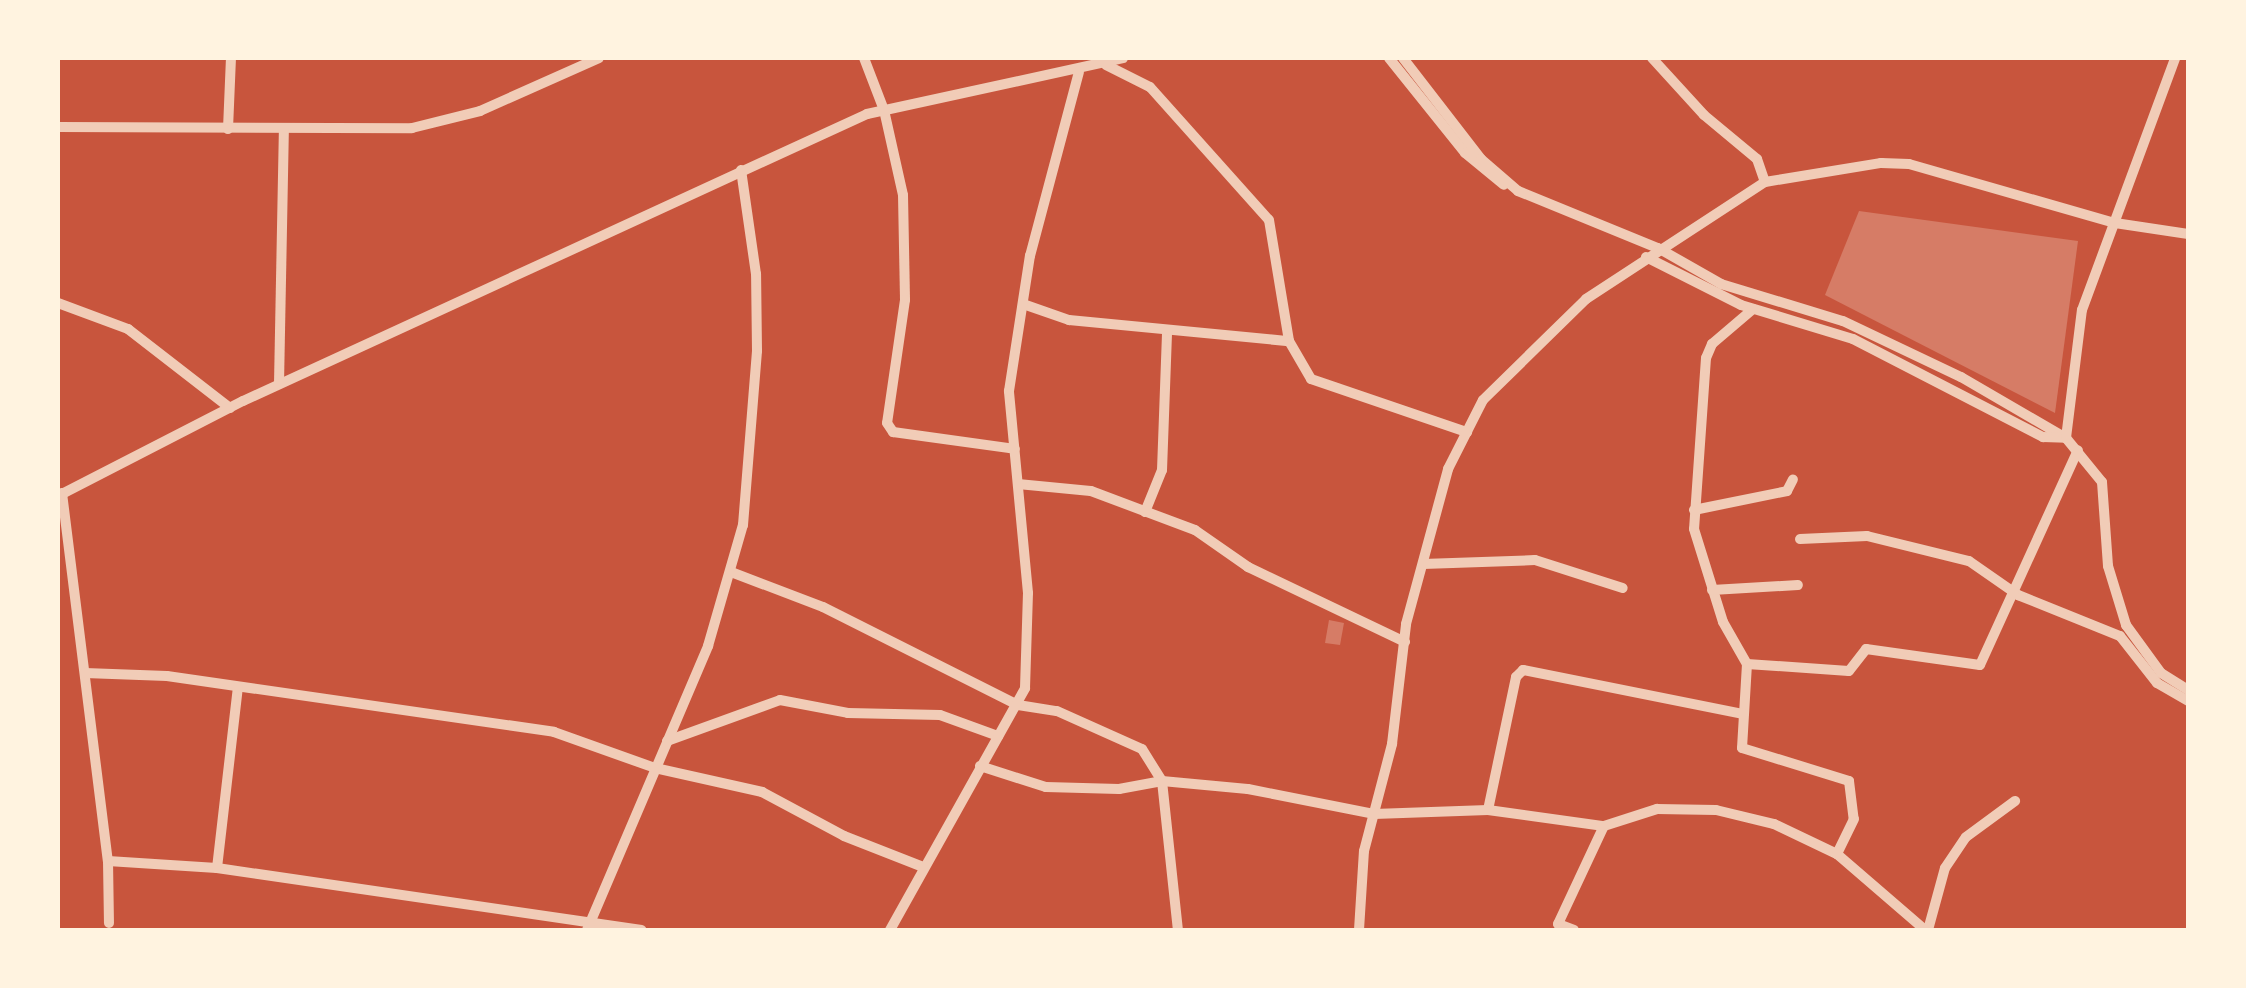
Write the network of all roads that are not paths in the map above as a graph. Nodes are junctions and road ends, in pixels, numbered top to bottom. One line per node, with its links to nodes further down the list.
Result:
1 (231, 58): 13 (street)
2 (599, 58): 14 (street)
3 (864, 58): 11 (street)
4 (1123, 58): 9 (street)
5 (1389, 58): 17 (street)
6 (1403, 58): 17 (street)
7 (1652, 58): 16 (street)
8 (2174, 58): 18 (street)
9 (1106, 65): 10 (street); 26 (street)
10 (1078, 72): 11 (street); 23 (street)
11 (884, 110): 15 (street); 31 (street)
12 (58, 127): 13 (street)
13 (228, 129): 14 (street)
14 (284, 129): 27 (street)
15 (741, 170): 27 (street); 40 (street)
16 (1766, 182): 18 (street); 20 (street)
17 (1518, 190): 20 (street)
18 (2114, 223): 19 (street); 30 (street)
19 (2188, 234)
20 (1658, 248): 21 (street); 30 (street)
21 (1646, 257): 24 (street); 29 (street)
22 (58, 303): 28 (street)
23 (1022, 304): 25 (street); 31 (street)
24 (1753, 309): 30 (street); 36 (street)
25 (1167, 331): 26 (street); 37 (street)
26 (1288, 341): 29 (street)
27 (279, 384): 28 (street)
28 (230, 408): 35 (street)
29 (1467, 432): 39 (street)
30 (2066, 438): 32 (street)
31 (1015, 449): 34 (street)
32 (2078, 450): 44 (street); 49 (street)
33 (1793, 479): 36 (street)
34 (1018, 484): 37 (street); 51 (street)
35 (60, 495): 47 (street)
36 (1694, 510): 43 (street)
37 (1145, 512): 45 (street)
38 (1800, 539): 44 (street)
39 (1423, 564): 42 (street); 45 (street)
40 (731, 572): 51 (street); 54 (street)
41 (1798, 585): 43 (street)
42 (1624, 588)
43 (1712, 590): 46 (street)
44 (2011, 591): 46 (street); 50 (street)
45 (1405, 642): 60 (street)
46 (1747, 664): 52 (street)
47 (85, 673): 48 (street); 63 (street)
48 (238, 687): 56 (street); 65 (street)
49 (2188, 690)
50 (2188, 701)
51 (1018, 705): 53 (street); 57 (street)
52 (1744, 714): 59 (street); 62 (street)
53 (998, 736): 54 (street); 55 (street)
54 (667, 741): 56 (street)
55 (980, 766): 57 (street); 64 (street)
56 (655, 768): 64 (street); 68 (street)
57 (1162, 781): 60 (street); 71 (street)
58 (2015, 801): 75 (street)
59 (1488, 810): 60 (street); 61 (street)
60 (1374, 814): 72 (street)
61 (1604, 826): 62 (street); 67 (street)
62 (1837, 854): 75 (street)
63 (108, 861): 65 (street); 66 (street)
64 (922, 867): 70 (street)
65 (217, 868): 68 (street)
66 (110, 923)
67 (1558, 924): 73 (street); 74 (street)
68 (589, 925): 69 (street)
69 (641, 930)
70 (890, 930)
71 (1178, 930)
72 (1359, 930)
73 (1544, 930)
74 (1574, 930)
75 (1926, 930)

